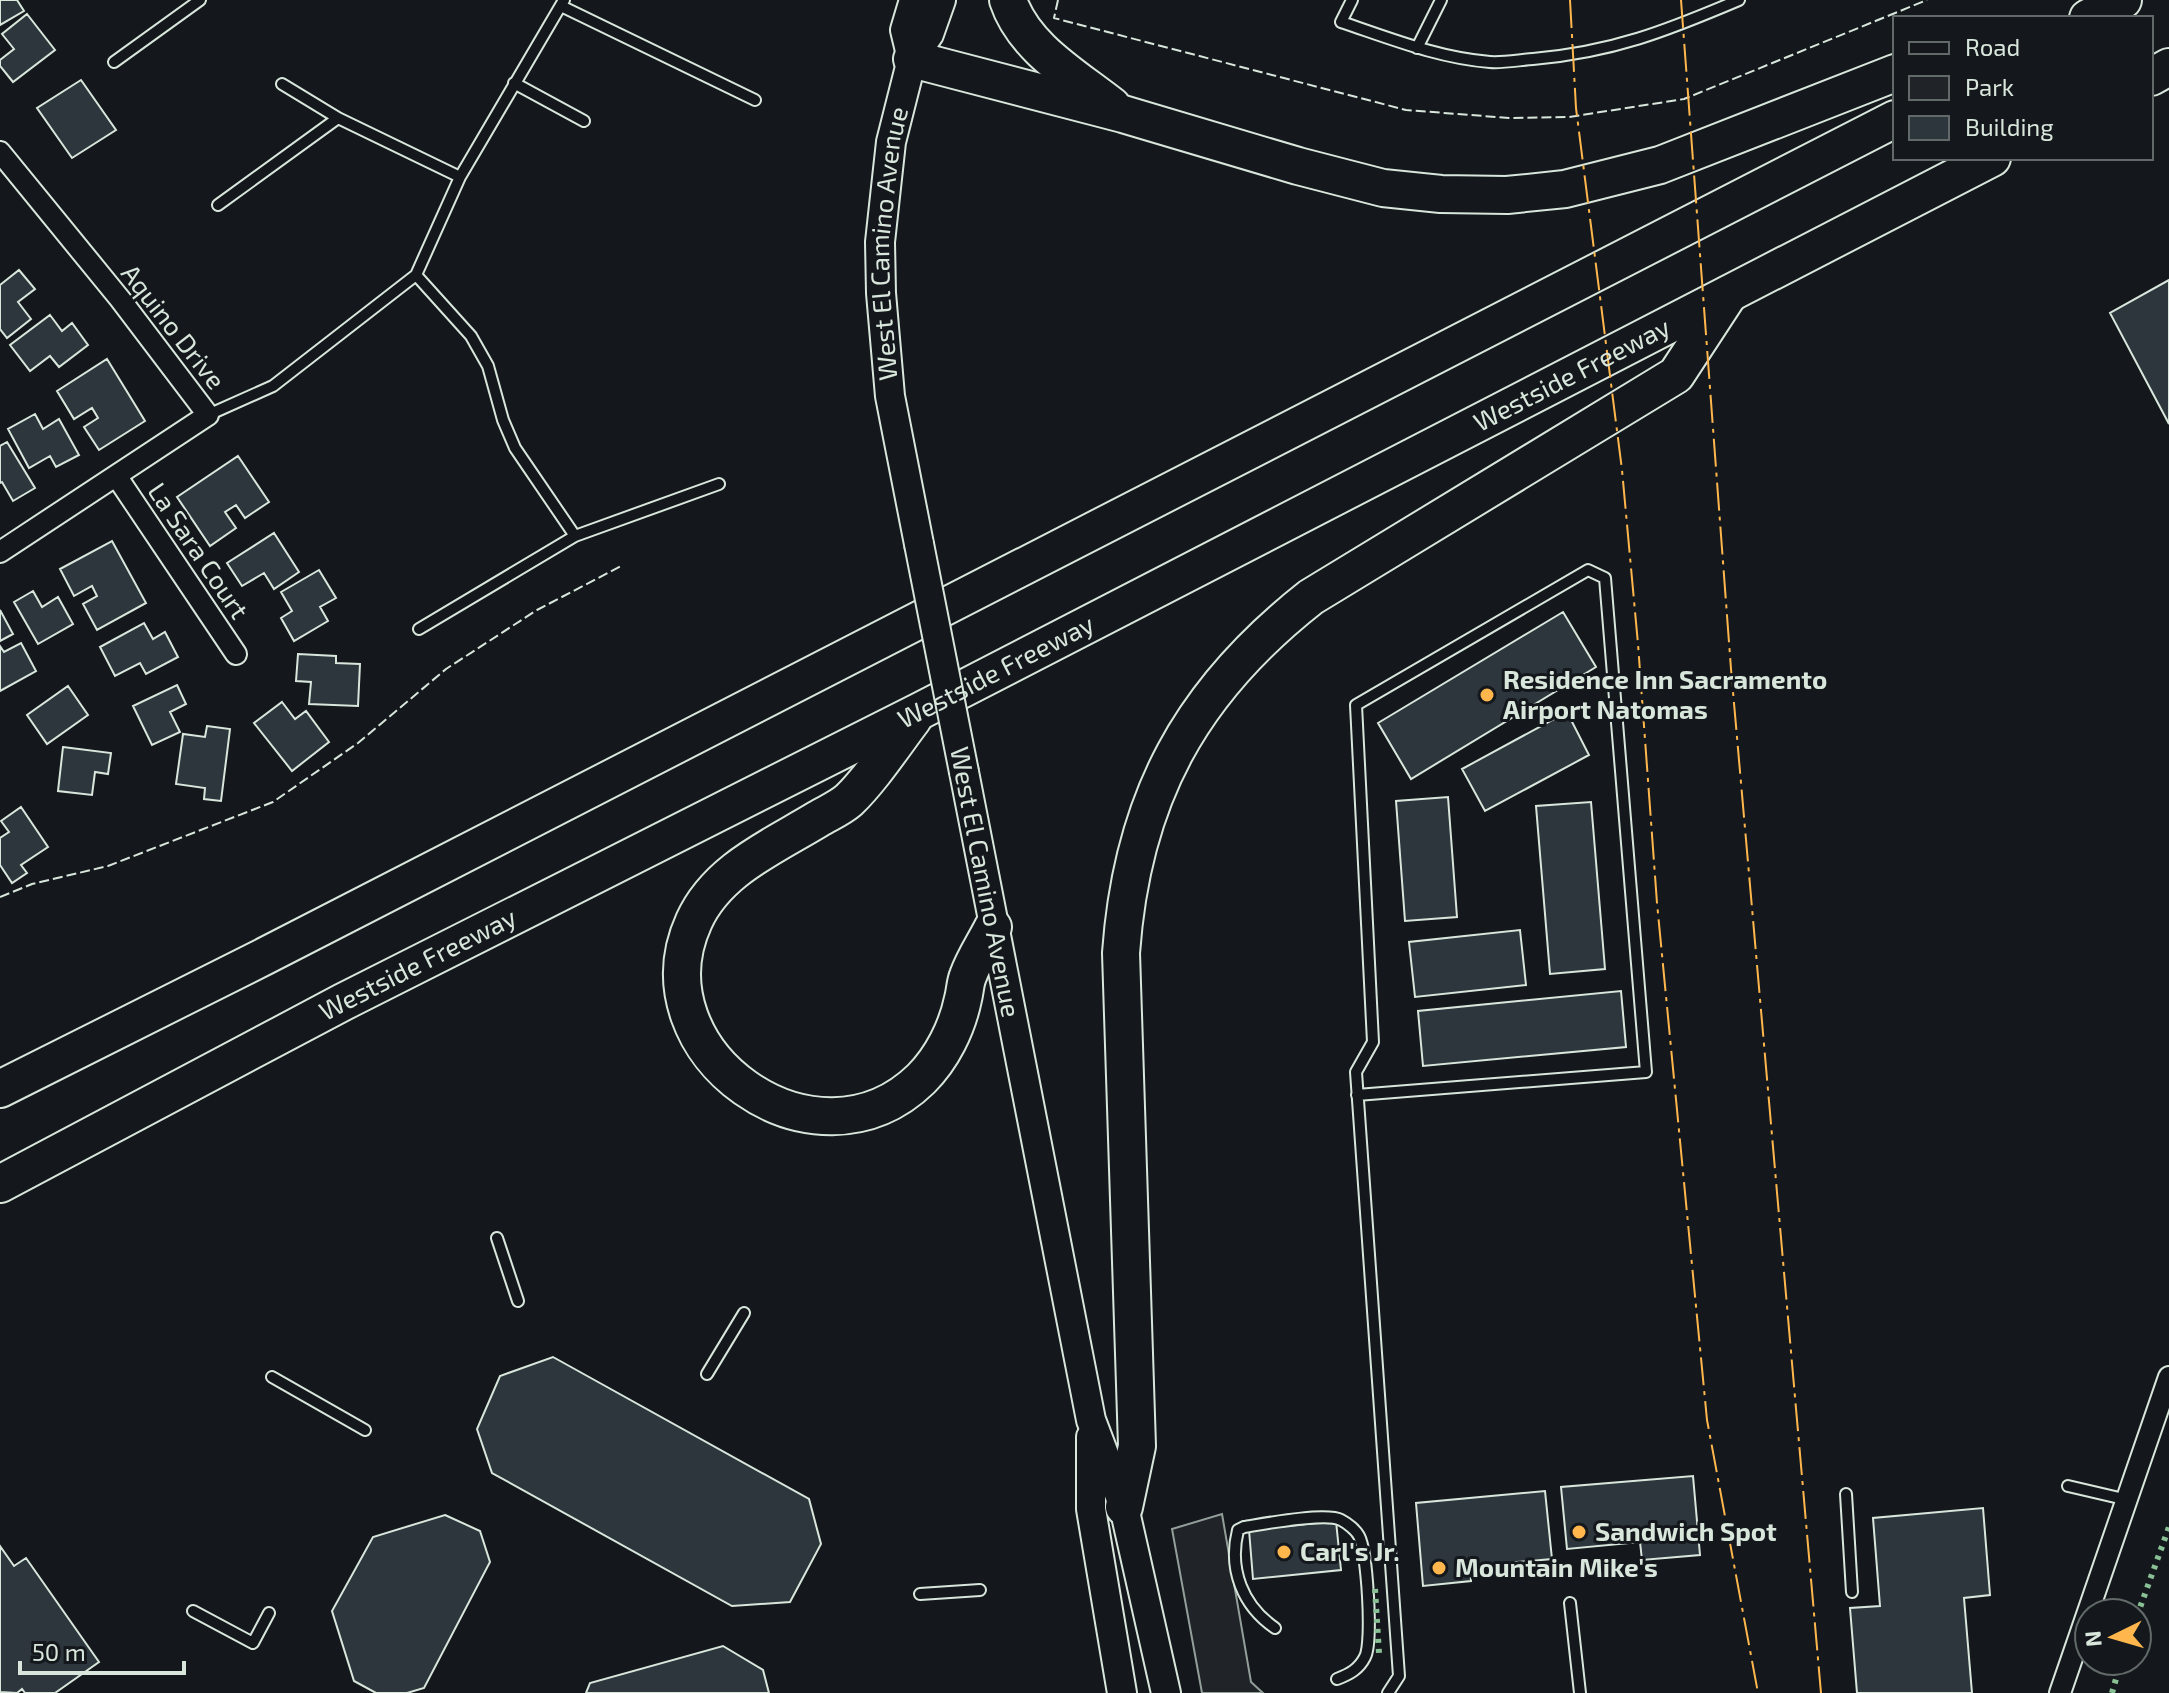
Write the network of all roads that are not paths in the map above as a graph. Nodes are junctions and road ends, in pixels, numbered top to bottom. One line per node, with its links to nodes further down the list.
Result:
1 (200, 0): 13 (lane)
2 (914, 0): 12 (main road, West El Camino Avenue)
3 (941, 0): 12 (main road, West El Camino Avenue)
4 (1008, 0): 18 (highway)
5 (1352, 0): 11 (lane)
6 (1441, 0): 11 (lane)
7 (1739, 0): 11 (lane)
8 (2123, 0): 10 (highway)
9 (563, 3): 15 (lane); 17 (lane)
10 (2092, 16)
11 (1417, 48)
12 (912, 59): 18 (highway); 36 (main road, West El Camino Avenue, bridge)
13 (114, 62)
14 (1893, 74): 18 (highway)
15 (514, 83): 21 (lane); 24 (lane)
16 (282, 84): 19 (lane)
17 (755, 100)
18 (1123, 114)
19 (338, 118): 24 (lane); 25 (lane)
20 (1893, 120): 37 (highway)
21 (584, 121)
22 (0, 152): 28 (street, Aquino Drive)
23 (1988, 160): 27 (highway, Westside Freeway)
24 (460, 177): 26 (lane)
25 (218, 205)
26 (416, 275): 28 (lane); 31 (lane)
27 (1730, 292): 35 (highway, Westside Freeway); 51 (highway)
28 (208, 415): 29 (street, Aquino Drive)
29 (117, 477): 32 (street, Aquino Drive); 34 (street, La Sara Court)
30 (719, 484): 31 (lane)
31 (575, 536): 33 (lane)
32 (0, 552)
33 (419, 629)
34 (236, 654)
35 (920, 711): 36 (highway); 39 (highway, Westside Freeway)
36 (993, 927): 46 (main road, West El Camino Avenue)
37 (0, 1089)
38 (1357, 1095): 38 (lane); 62 (lane)
39 (0, 1184)
40 (497, 1238): 41 (lane)
41 (518, 1301)
42 (744, 1313): 43 (lane)
43 (707, 1374)
44 (272, 1377): 47 (lane)
45 (2169, 1377): 50 (street)
46 (1091, 1420): 51 (main road, West El Camino Avenue); 60 (main road, West El Camino Avenue)
47 (365, 1430)
48 (2068, 1486): 50 (lane)
49 (1846, 1494): 53 (lane)
50 (2128, 1500): 64 (street)
51 (1124, 1507): 61 (main road, West El Camino Avenue)
52 (980, 1590): 54 (lane)
53 (1852, 1592)
54 (920, 1594)
55 (1570, 1603): 63 (lane)
56 (193, 1611): 57 (lane)
57 (269, 1613)
58 (1275, 1628): 59 (lane)
59 (1337, 1679)
60 (1122, 1693)
61 (1166, 1693)
62 (1388, 1693)
63 (1580, 1693)
64 (2060, 1693)

